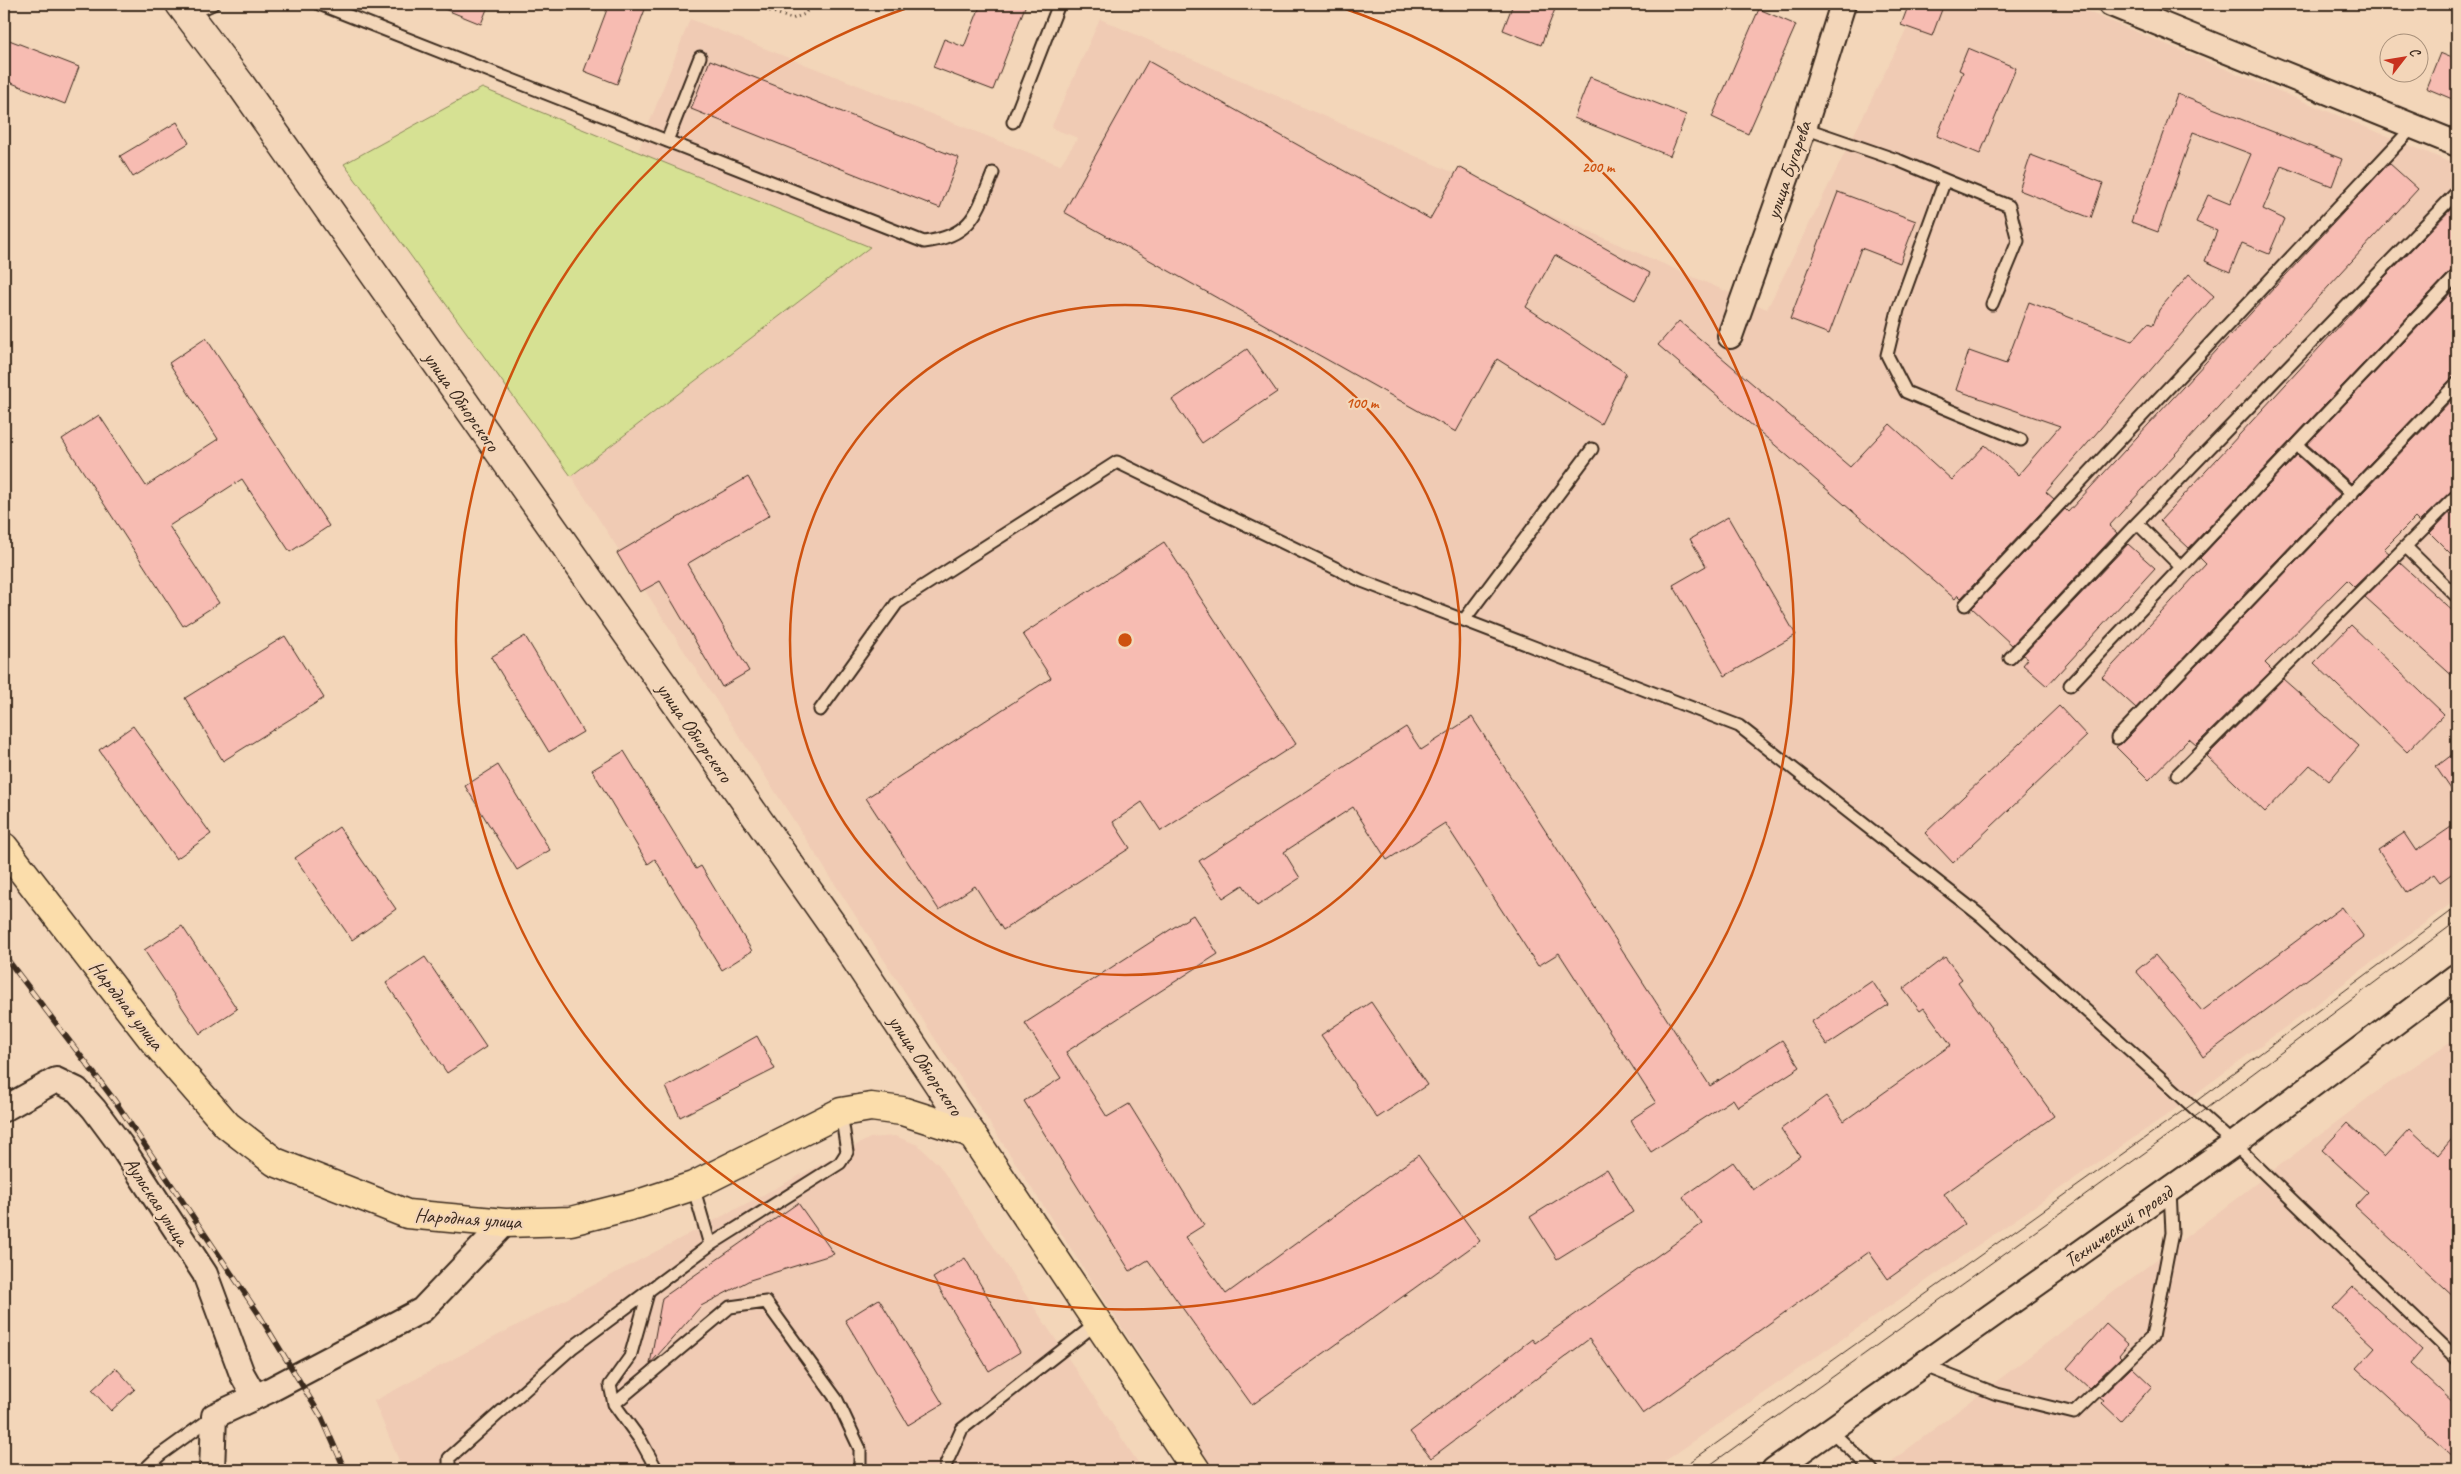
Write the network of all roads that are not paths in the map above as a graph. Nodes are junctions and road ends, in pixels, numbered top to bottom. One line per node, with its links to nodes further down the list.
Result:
1 (213, 4): 6 (lane)
2 (319, 4): 11 (lane)
3 (1059, 4): 8 (lane)
4 (1843, 4): 10 (street, улица Бугарева)
5 (2111, 4): 9 (street)
6 (184, 9): 40 (main road, улица Обнорского)
7 (700, 57): 11 (lane)
8 (1013, 122)
9 (2414, 127): 12 (street); 29 (lane)
10 (1804, 128): 14 (lane); 18 (street, улица Бугарева)
11 (667, 141): 13 (lane)
12 (2457, 144)
13 (993, 173)
14 (1945, 180): 17 (lane); 20 (lane)
15 (2457, 192): 25 (lane)
16 (2457, 275): 21 (lane)
17 (1992, 304)
18 (1730, 336)
19 (2457, 383): 23 (lane)
20 (2021, 440)
21 (2298, 446): 23 (lane); 27 (lane)
22 (1592, 449): 30 (lane)
23 (2352, 494): 34 (lane)
24 (2457, 495): 26 (lane)
25 (2136, 523): 27 (lane); 31 (lane)
26 (2406, 547): 28 (lane); 35 (lane)
27 (2181, 567): 32 (lane)
28 (2457, 597)
29 (1965, 605)
30 (1464, 620): 33 (lane); 41 (lane)
31 (2010, 658)
32 (2070, 685)
33 (820, 710)
34 (2117, 738)
35 (2177, 775)
36 (4, 847): 44 (main road, Народная улица)
37 (2457, 976): 41 (street, Технический проезд)
38 (4, 1109): 50 (street, Аульская улица)
39 (841, 1112): 40 (main road, Народная улица); 42 (main road, Народная улица); 45 (lane)
40 (971, 1133): 47 (main road, улица Обнорского)
41 (2234, 1144): 43 (street, Технический проезд); 48 (lane)
42 (693, 1186): 44 (main road, Народная улица); 45 (lane)
43 (2170, 1189): 49 (street, Технический проезд); 49 (lane)
44 (505, 1223): 50 (street)
45 (710, 1245): 46 (lane)
46 (648, 1293): 51 (lane); 56 (lane)
47 (1097, 1323): 59 (lane); 60 (main road, улица Обнорского)
48 (2457, 1359)
49 (1922, 1365): 53 (street, Технический проезд)
50 (255, 1397): 52 (street)
51 (614, 1404): 57 (lane); 58 (lane)
52 (214, 1416): 54 (lane); 55 (street)
53 (1830, 1430): 61 (street, Технический проезд); 62 (lane)
54 (144, 1470)
55 (212, 1470)
56 (449, 1470)
57 (657, 1470)
58 (860, 1470)
59 (946, 1470)
60 (1196, 1470)
61 (1774, 1470)
62 (1872, 1470)

